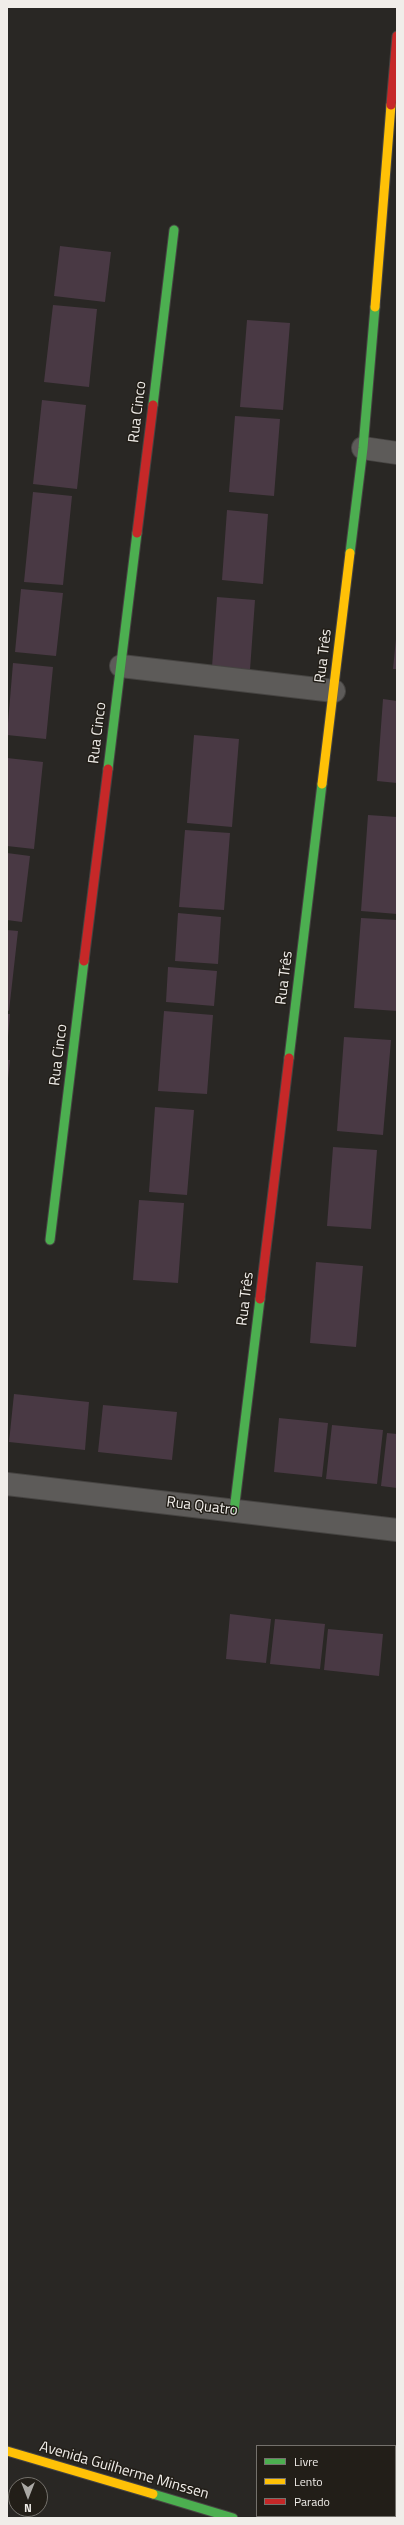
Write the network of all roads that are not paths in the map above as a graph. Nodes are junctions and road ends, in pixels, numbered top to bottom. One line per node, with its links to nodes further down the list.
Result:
1 (397, 36): 3 (street, Rua Três)
2 (174, 230): 5 (street, Rua Cinco)
3 (363, 448): 4 (street); 6 (street, Rua Três)
4 (397, 453)
5 (121, 666): 6 (street); 7 (street, Rua Cinco)
6 (334, 691): 9 (street, Rua Três)
7 (50, 1240)
8 (7, 1484): 9 (street, Rua Quatro)
9 (234, 1511): 10 (street, Rua Quatro)
10 (397, 1530)
11 (7, 2451): 12 (street, Avenida Guilherme Minssen)
12 (233, 2518)

